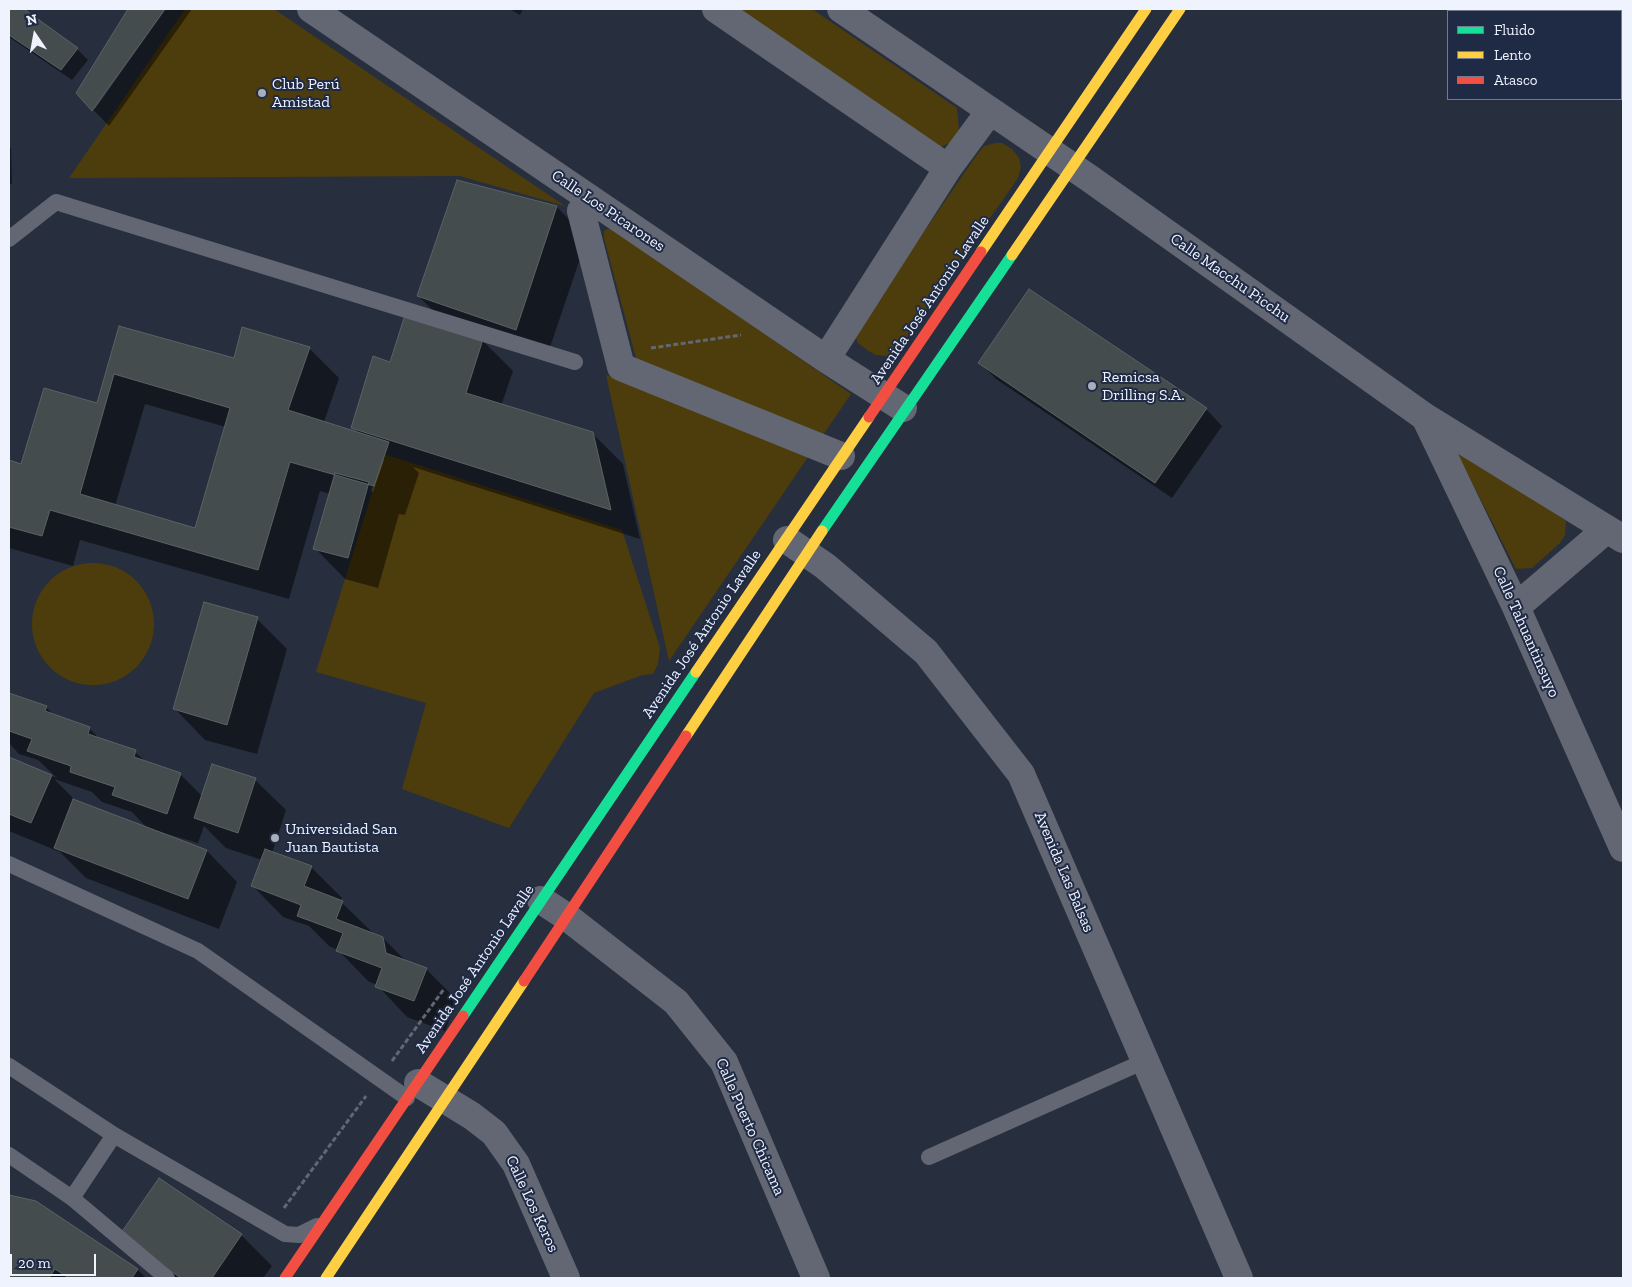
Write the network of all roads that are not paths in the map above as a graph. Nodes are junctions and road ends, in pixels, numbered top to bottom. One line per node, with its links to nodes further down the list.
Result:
1 (311, 9): 10 (street, Calle Los Picarones)
2 (716, 9): 9 (street)
3 (841, 9): 6 (street, Calle Macchu Picchu)
4 (1146, 9): 7 (main road, Avenida José Antonio Lavalle)
5 (1180, 9): 8 (main road, Avenida José Antonio Lavalle)
6 (990, 111): 7 (street, Calle Macchu Picchu); 9 (street)
7 (1049, 151): 8 (street, Calle Macchu Picchu); 14 (main road, Avenida José Antonio Lavalle)
8 (1073, 167): 14 (main road, Avenida José Antonio Lavalle); 15 (street, Calle Macchu Picchu)
9 (948, 168): 12 (street)
10 (591, 200): 12 (street, Calle Los Picarones); 16 (street)
11 (9, 239): 13 (lane)
12 (826, 359): 14 (street, Calle Los Picarones)
13 (575, 362)
14 (896, 404): 16 (main road, Avenida José Antonio Lavalle); 18 (main road, Avenida José Antonio Lavalle)
15 (1425, 417): 17 (street, Calle Macchu Picchu); 19 (street, Calle Tahuantinsuyo)
16 (841, 456): 18 (main road, Avenida José Antonio Lavalle)
17 (1615, 534): 19 (street)
18 (796, 546): 22 (main road, Avenida José Antonio Lavalle); 23 (main road, Avenida José Antonio Lavalle); 24 (street, Avenida Las Balsas)
19 (1516, 607): 20 (street, Calle Tahuantinsuyo)
20 (1623, 848)
21 (9, 864): 26 (lane)
22 (541, 900): 23 (street, Calle Puerto Chicama); 26 (main road, Avenida José Antonio Lavalle)
23 (567, 917): 27 (main road, Avenida José Antonio Lavalle); 37 (street, Calle Puerto Chicama)
24 (1145, 1060): 30 (lane); 38 (street, Avenida Las Balsas)
25 (9, 1066): 28 (lane)
26 (413, 1090): 27 (street, Calle Los Keros); 32 (main road, Avenida José Antonio Lavalle)
27 (446, 1099): 35 (main road, Avenida José Antonio Lavalle); 36 (street, Calle Los Keros)
28 (114, 1135): 31 (lane); 32 (lane)
29 (9, 1155): 31 (lane)
30 (929, 1157)
31 (72, 1198): 33 (lane)
32 (323, 1222): 34 (main road, Avenida José Antonio Lavalle)
33 (167, 1278)
34 (285, 1278)
35 (326, 1278)
36 (566, 1278)
37 (816, 1278)
38 (1239, 1278)

